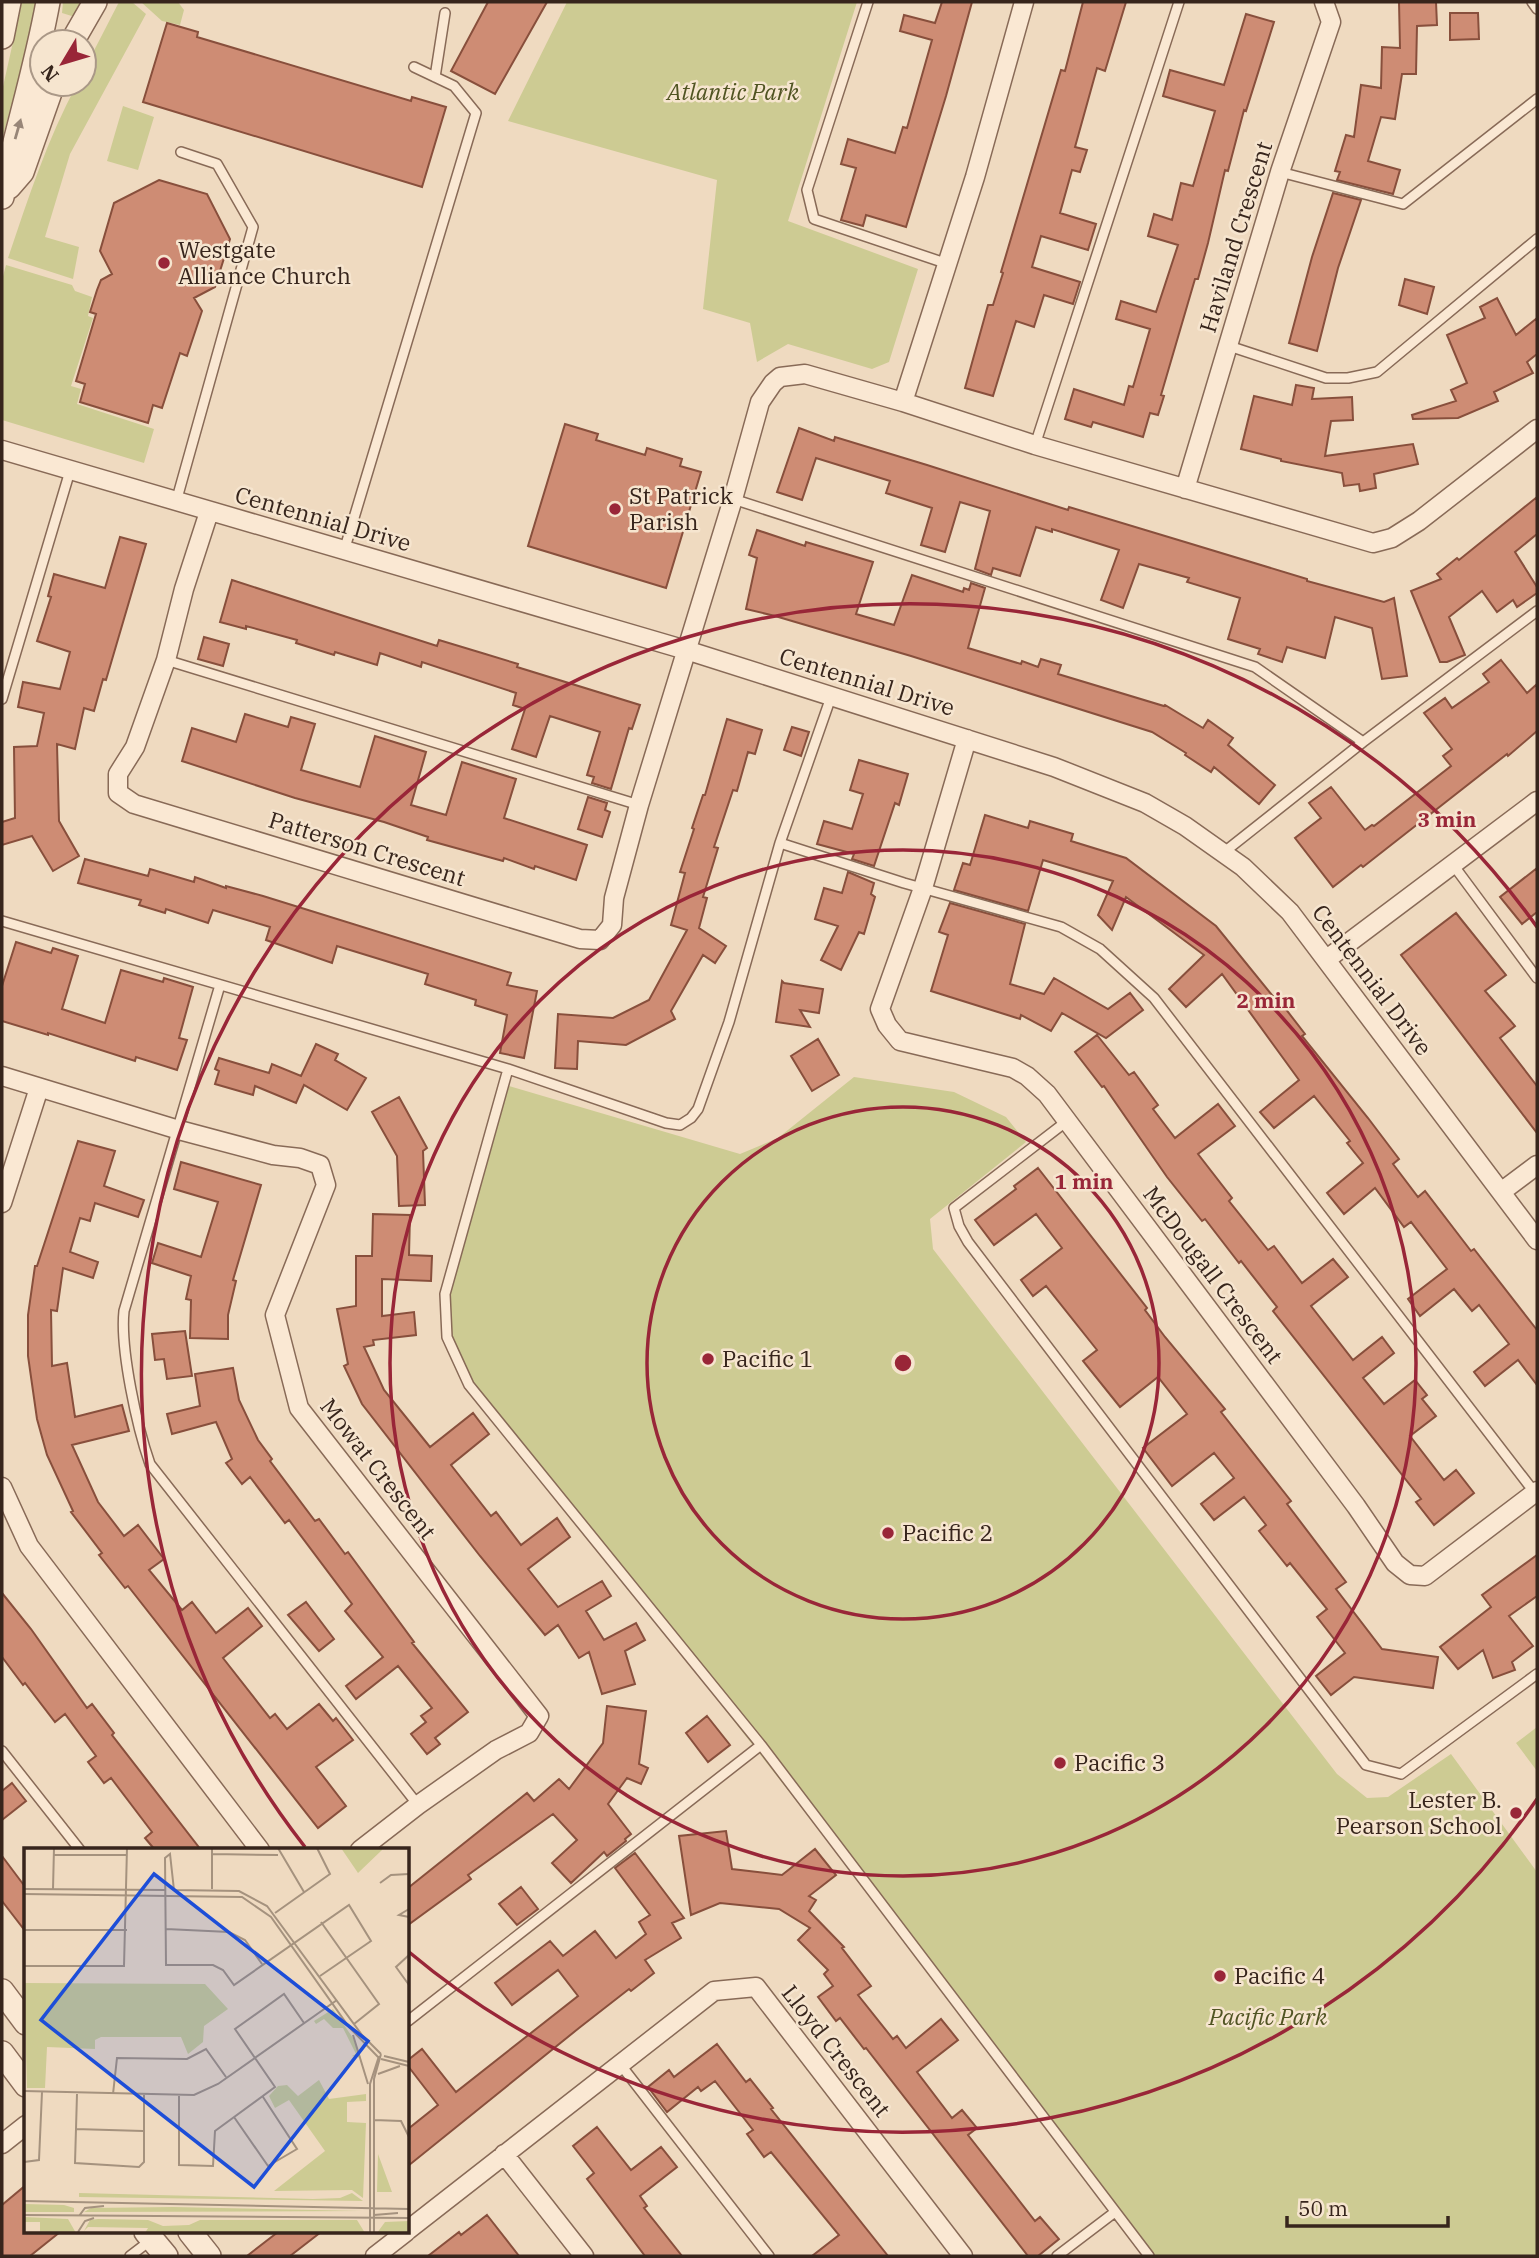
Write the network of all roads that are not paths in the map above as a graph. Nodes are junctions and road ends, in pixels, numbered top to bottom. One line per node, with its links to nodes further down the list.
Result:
1 (9, 2): 12 (street)
2 (48, 2): 19 (street, one-way to 2)
3 (95, 2): 11 (street)
4 (868, 2): 21 (lane)
5 (1024, 2): 21 (street)
6 (1178, 2): 25 (lane)
7 (1324, 2): 18 (street, Haviland Crescent)
8 (1532, 2): 9 (lane)
9 (1537, 9)
10 (445, 13): 14 (lane)
11 (80, 28)
12 (2, 37)
13 (414, 67): 14 (lane)
14 (435, 77): 32 (lane)
15 (49, 98): 19 (street)
16 (1537, 99): 18 (lane)
17 (181, 152): 30 (lane)
18 (1280, 172): 22 (street, Haviland Crescent)
19 (2, 196)
20 (1537, 239): 22 (lane)
21 (948, 264): 23 (street)
22 (1229, 346): 28 (street, Haviland Crescent)
23 (903, 402): 25 (street); 29 (street)
24 (1537, 429): 28 (street)
25 (1035, 445): 28 (street)
26 (2, 450): 27 (street, Centennial Drive)
27 (70, 471): 30 (street, Centennial Drive); 37 (lane)
28 (1185, 489)
29 (733, 499): 34 (street); 39 (lane)
30 (176, 502): 31 (street, Centennial Drive)
31 (209, 512): 32 (street, Centennial Drive); 35 (street, Patterson Crescent)
32 (344, 551): 34 (street, Centennial Drive)
33 (1537, 611): 39 (lane)
34 (686, 650): 36 (street, Centennial Drive); 41 (street, Patterson Crescent)
35 (166, 660): 41 (lane); 41 (street, Patterson Crescent)
36 (831, 697): 38 (street, Centennial Drive); 42 (lane)
37 (2, 699)
38 (967, 739): 43 (street, Centennial Drive); 45 (street, McDougall Crescent)
39 (1363, 742): 43 (lane)
40 (1537, 801): 44 (street)
41 (639, 805)
42 (780, 843): 45 (lane); 50 (lane)
43 (1223, 853): 47 (street, Centennial Drive)
44 (1454, 866): 47 (street); 48 (lane)
45 (923, 888): 53 (street, McDougall Crescent); 60 (lane)
46 (2, 921): 49 (lane)
47 (1327, 959): 56 (street, Centennial Drive)
48 (1537, 978)
49 (220, 985): 50 (lane); 54 (lane)
50 (508, 1069): 62 (lane)
51 (2, 1076): 52 (street, Mowat Crescent)
52 (39, 1088): 54 (street, Mowat Crescent); 57 (street)
53 (1067, 1121): 60 (street, McDougall Crescent); 61 (lane)
54 (179, 1130): 64 (lane); 64 (street, Mowat Crescent)
55 (1537, 1165): 56 (street)
56 (1501, 1192): 58 (street, Centennial Drive)
57 (2, 1203)
58 (1537, 1240)
59 (2, 1487): 66 (street)
60 (1536, 1492)
61 (1537, 1674)
62 (761, 1745): 69 (lane); 77 (lane)
63 (2, 1751): 65 (lane)
64 (418, 1805): 67 (street, Mowat Crescent)
65 (78, 1848)
66 (258, 1848)
67 (363, 1848)
68 (2, 1991): 70 (street)
69 (410, 2019)
70 (24, 2020)
71 (2, 2053): 73 (street)
72 (620, 2064): 76 (street, Lloyd Crescent); 86 (lane); 87 (street, Lloyd Crescent)
73 (24, 2082)
74 (24, 2127): 75 (street)
75 (2, 2144)
76 (504, 2154): 78 (street, Lloyd Crescent); 85 (street)
77 (1115, 2212): 88 (lane); 89 (lane)
78 (410, 2229)
79 (192, 2234): 84 (street)
80 (404, 2234): 82 (street, Lloyd Crescent)
81 (155, 2242): 83 (lane)
82 (386, 2253)
83 (130, 2256)
84 (209, 2256)
85 (584, 2256)
86 (769, 2256)
87 (963, 2256)
88 (1058, 2256)
89 (1149, 2256)

